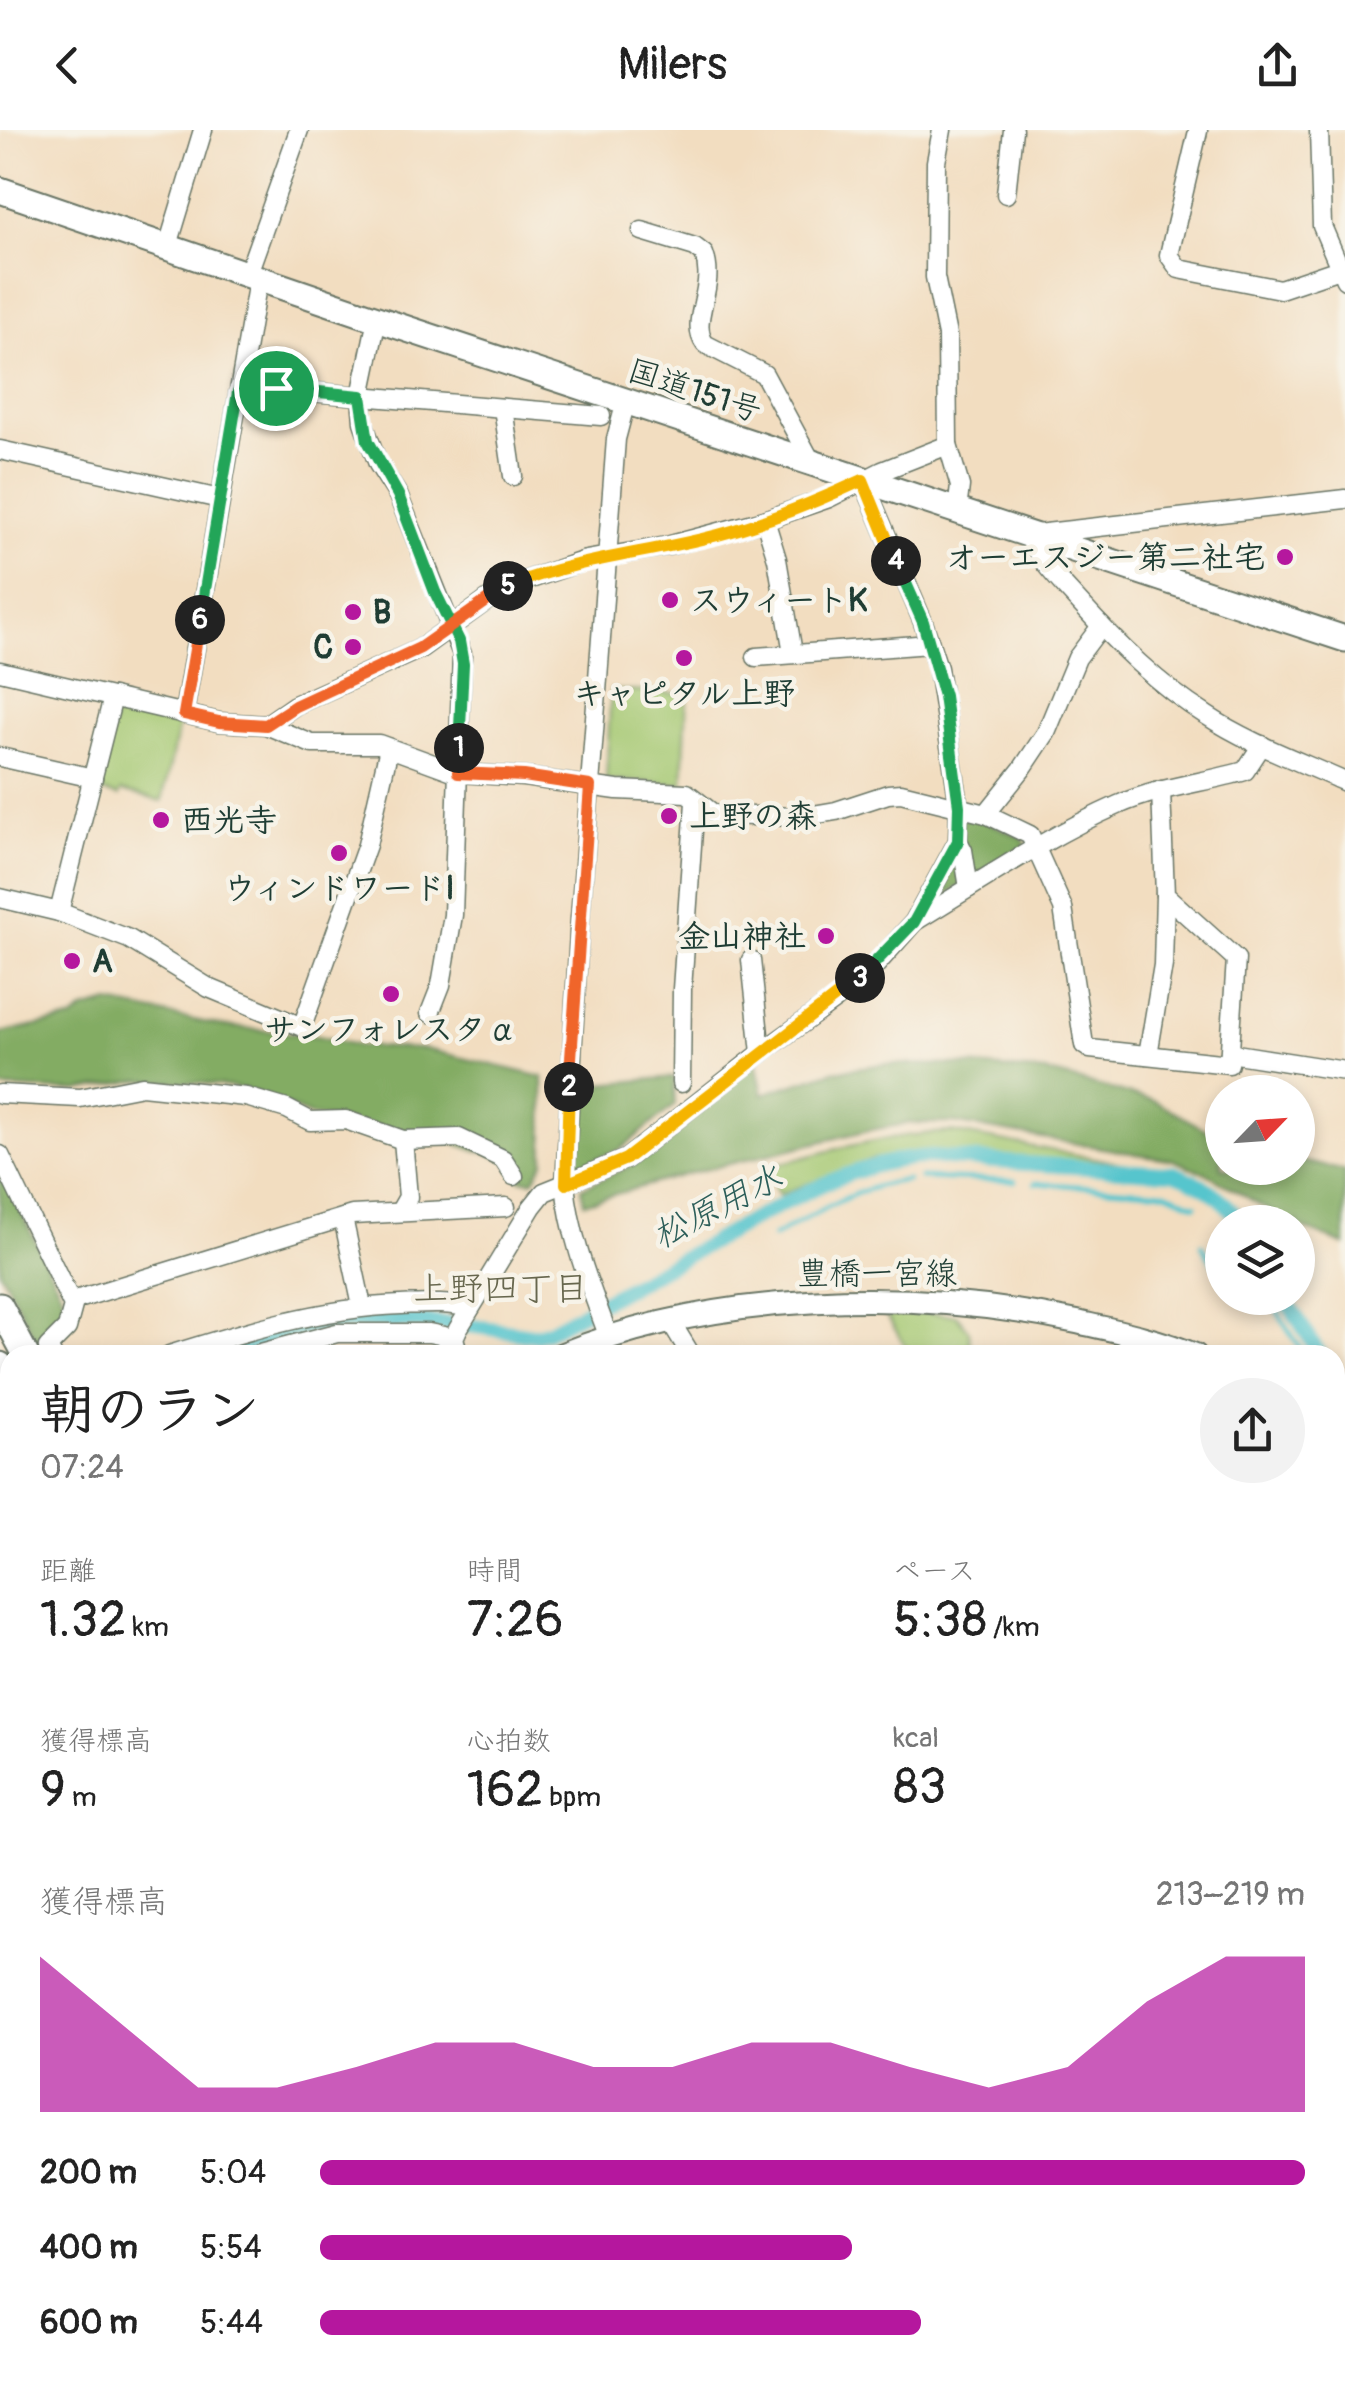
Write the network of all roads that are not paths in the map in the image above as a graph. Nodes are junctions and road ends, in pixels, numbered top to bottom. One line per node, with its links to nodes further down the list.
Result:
1 (203, 130): 11 (street)
2 (299, 130): 13 (street)
3 (942, 130): 20 (street)
4 (1012, 130): 8 (street)
5 (1319, 130): 12 (street)
6 (1198, 132): 12 (street)
7 (0, 190): 9 (highway, 国道151号)
8 (1006, 194)
9 (13, 199): 11 (highway, 国道151号)
10 (642, 231): 22 (street)
11 (167, 249): 13 (highway, 国道151号)
12 (1343, 272)
13 (252, 278): 14 (highway, 国道151号); 15 (street)
14 (377, 320): 16 (street); 17 (highway, 国道151号)
15 (238, 392): 16 (street); 25 (street)
16 (361, 396): 18 (street); 32 (street)
17 (626, 402): 22 (highway, 国道151号); 30 (street)
18 (503, 408): 19 (street); 23 (street)
19 (601, 416)
20 (948, 445): 24 (street); 27 (street)
21 (0, 450): 25 (street)
22 (812, 463): 24 (highway, 国道151号)
23 (513, 476)
24 (863, 480): 27 (highway, 国道151号); 28 (street); 34 (street)
25 (220, 499): 39 (street)
26 (1345, 499): 29 (street)
27 (957, 512): 29 (highway, 国道151号)
28 (765, 520): 30 (street); 35 (street)
29 (1028, 535): 31 (street); 33 (highway, 国道151号)
30 (607, 557): 32 (street); 47 (street)
31 (1100, 626): 41 (street); 51 (street)
32 (454, 627): 40 (street); 44 (street)
33 (1345, 639)
34 (930, 644): 35 (street); 50 (street)
35 (792, 653): 36 (street)
36 (756, 657)
37 (0, 672): 38 (street)
38 (113, 698): 39 (street); 45 (street)
39 (184, 714): 40 (street)
40 (266, 725): 42 (street)
41 (1262, 744): 46 (street); 48 (street)
42 (389, 748): 44 (street); 57 (street)
43 (0, 758): 45 (street)
44 (458, 773): 47 (street); 60 (street)
45 (93, 778): 57 (street)
46 (1345, 782)
47 (590, 786): 49 (street); 70 (street)
48 (1161, 790): 53 (street); 55 (street)
49 (695, 802): 50 (street); 65 (street)
50 (959, 806): 51 (street); 52 (street)
51 (986, 814): 53 (street)
52 (958, 841): 54 (street); 58 (street)
53 (1036, 847): 54 (street); 63 (street)
54 (969, 888): 58 (street)
55 (1164, 895): 61 (street); 63 (street)
56 (0, 898): 57 (street)
57 (59, 912)
58 (914, 922): 62 (street)
59 (751, 960): 62 (street)
60 (430, 1013)
61 (1230, 1052): 63 (street); 64 (street)
62 (760, 1053): 70 (street)
63 (1148, 1055)
64 (1345, 1071)
65 (680, 1083)
66 (0, 1094): 67 (street)
67 (403, 1140): 69 (street); 72 (street)
68 (0, 1155): 74 (street)
69 (514, 1176)
70 (566, 1184): 77 (street); 79 (street)
71 (506, 1207): 72 (street)
72 (400, 1210): 73 (street)
73 (343, 1218): 74 (street); 76 (street)
74 (72, 1301): 82 (street)
75 (0, 1306): 81 (highway)
76 (362, 1306): 79 (street); 83 (street)
77 (601, 1317): 78 (main road, 豊橋一宮線); 85 (main road, 豊橋一宮線)
78 (671, 1322): 80 (main road, 豊橋一宮線); 86 (street)
79 (461, 1329): 84 (street)
80 (1138, 1335): 87 (street); 88 (main road, 豊橋一宮線)
81 (20, 1344)
82 (49, 1345)
83 (201, 1345)
84 (290, 1345)
85 (571, 1345)
86 (686, 1345)
87 (1128, 1345)
88 (1166, 1345)

